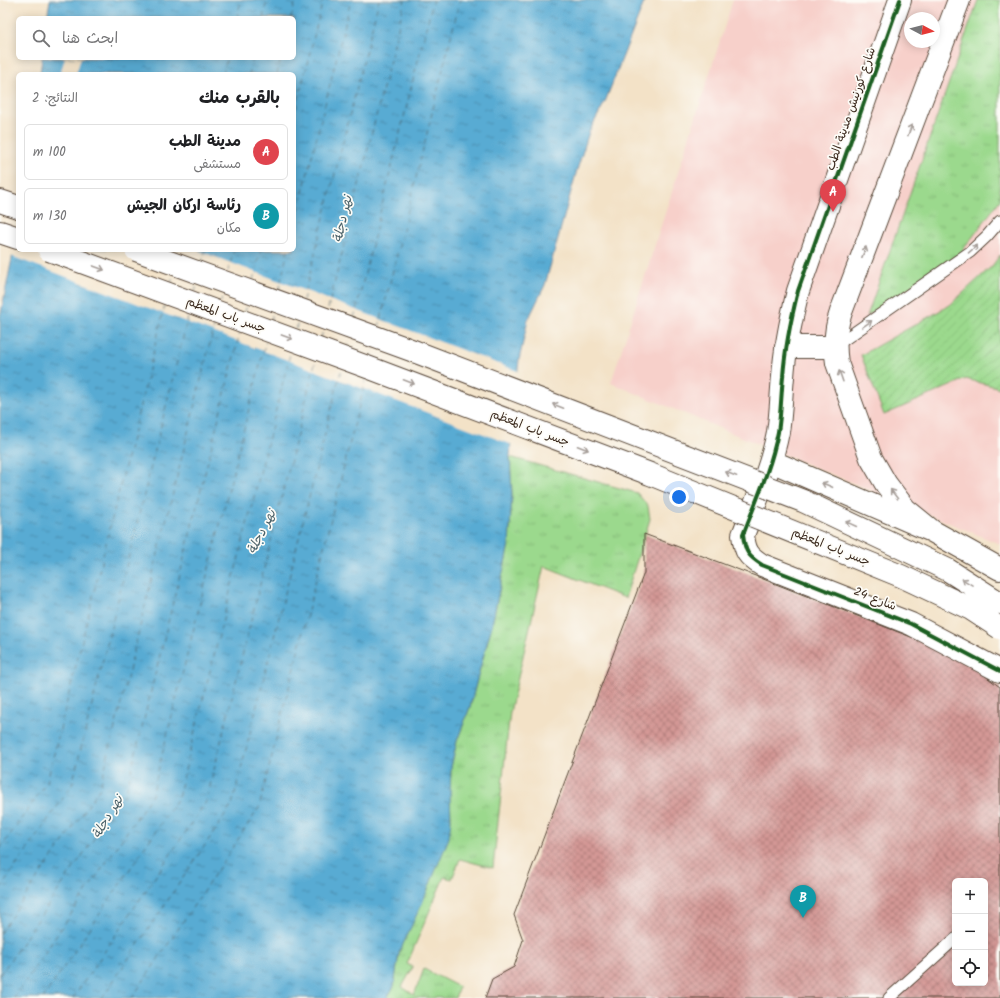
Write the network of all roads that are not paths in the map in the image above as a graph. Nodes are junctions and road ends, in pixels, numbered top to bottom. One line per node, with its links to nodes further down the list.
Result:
1 (900, 0): 10 (main road, شارع كورنيش مدينة الطب)
2 (959, 0): 11 (main road, one-way to 2)
3 (0, 201): 4 (main road)
4 (16, 206)
5 (1000, 221): 11 (lane, one-way to 5)
6 (0, 232): 7 (main road)
7 (16, 237)
8 (55, 252): 17 (main road, جسر باب المعظم, one-way to 17, bridge)
9 (142, 252): 16 (main road, one-way to 9, bridge)
10 (786, 347): 11 (main road); 12 (main road, شارع كورنيش مدينة الطب)
11 (835, 347): 13 (main road, one-way to 11)
12 (771, 461): 13 (main road, one-way to 12); 14 (main road, شارع كورنيش مدينة الطب)
13 (932, 531): 15 (main road)
14 (745, 548): 18 (main road, شارع 24)
15 (1000, 569)
16 (1000, 603)
17 (1000, 628)
18 (1000, 671)
19 (952, 942): 20 (lane)
20 (888, 998)

